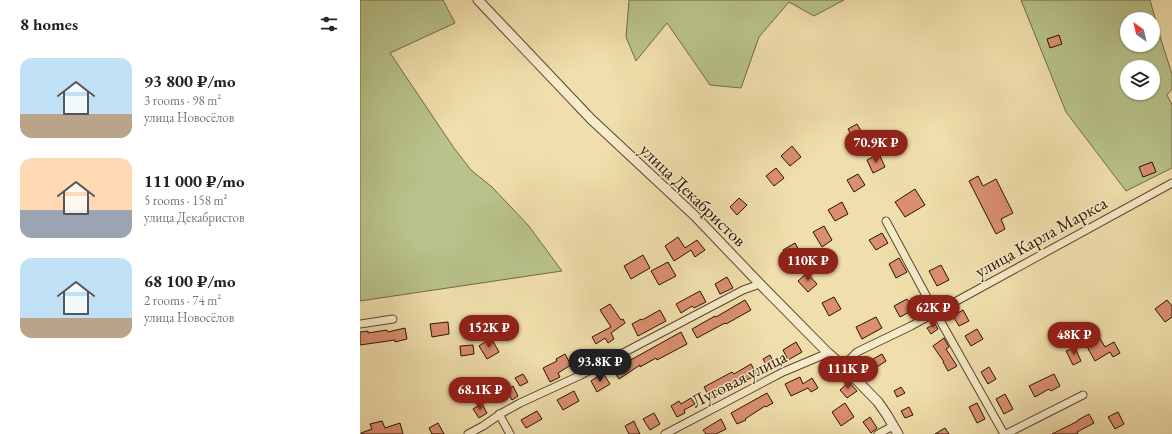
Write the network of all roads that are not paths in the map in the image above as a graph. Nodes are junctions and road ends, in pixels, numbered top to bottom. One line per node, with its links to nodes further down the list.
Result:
1 (478, 0): 4 (street, улица Декабристов)
2 (1172, 183): 5 (street, улица Карла Маркса)
3 (886, 221): 5 (street)
4 (760, 284): 8 (street, улица Декабристов); 11 (street)
5 (935, 312): 9 (street, улица Карла Маркса); 17 (street)
6 (393, 319): 7 (street)
7 (360, 324)
8 (828, 353): 9 (street, улица Декабристов); 15 (street, Луговая улица)
9 (843, 366): 12 (street, улица Декабристов)
10 (1083, 395): 17 (street)
11 (499, 414): 13 (street); 14 (street)
12 (896, 430): 16 (street)
13 (468, 434)
14 (510, 434)
15 (665, 434)
16 (878, 434)
17 (1005, 434)

